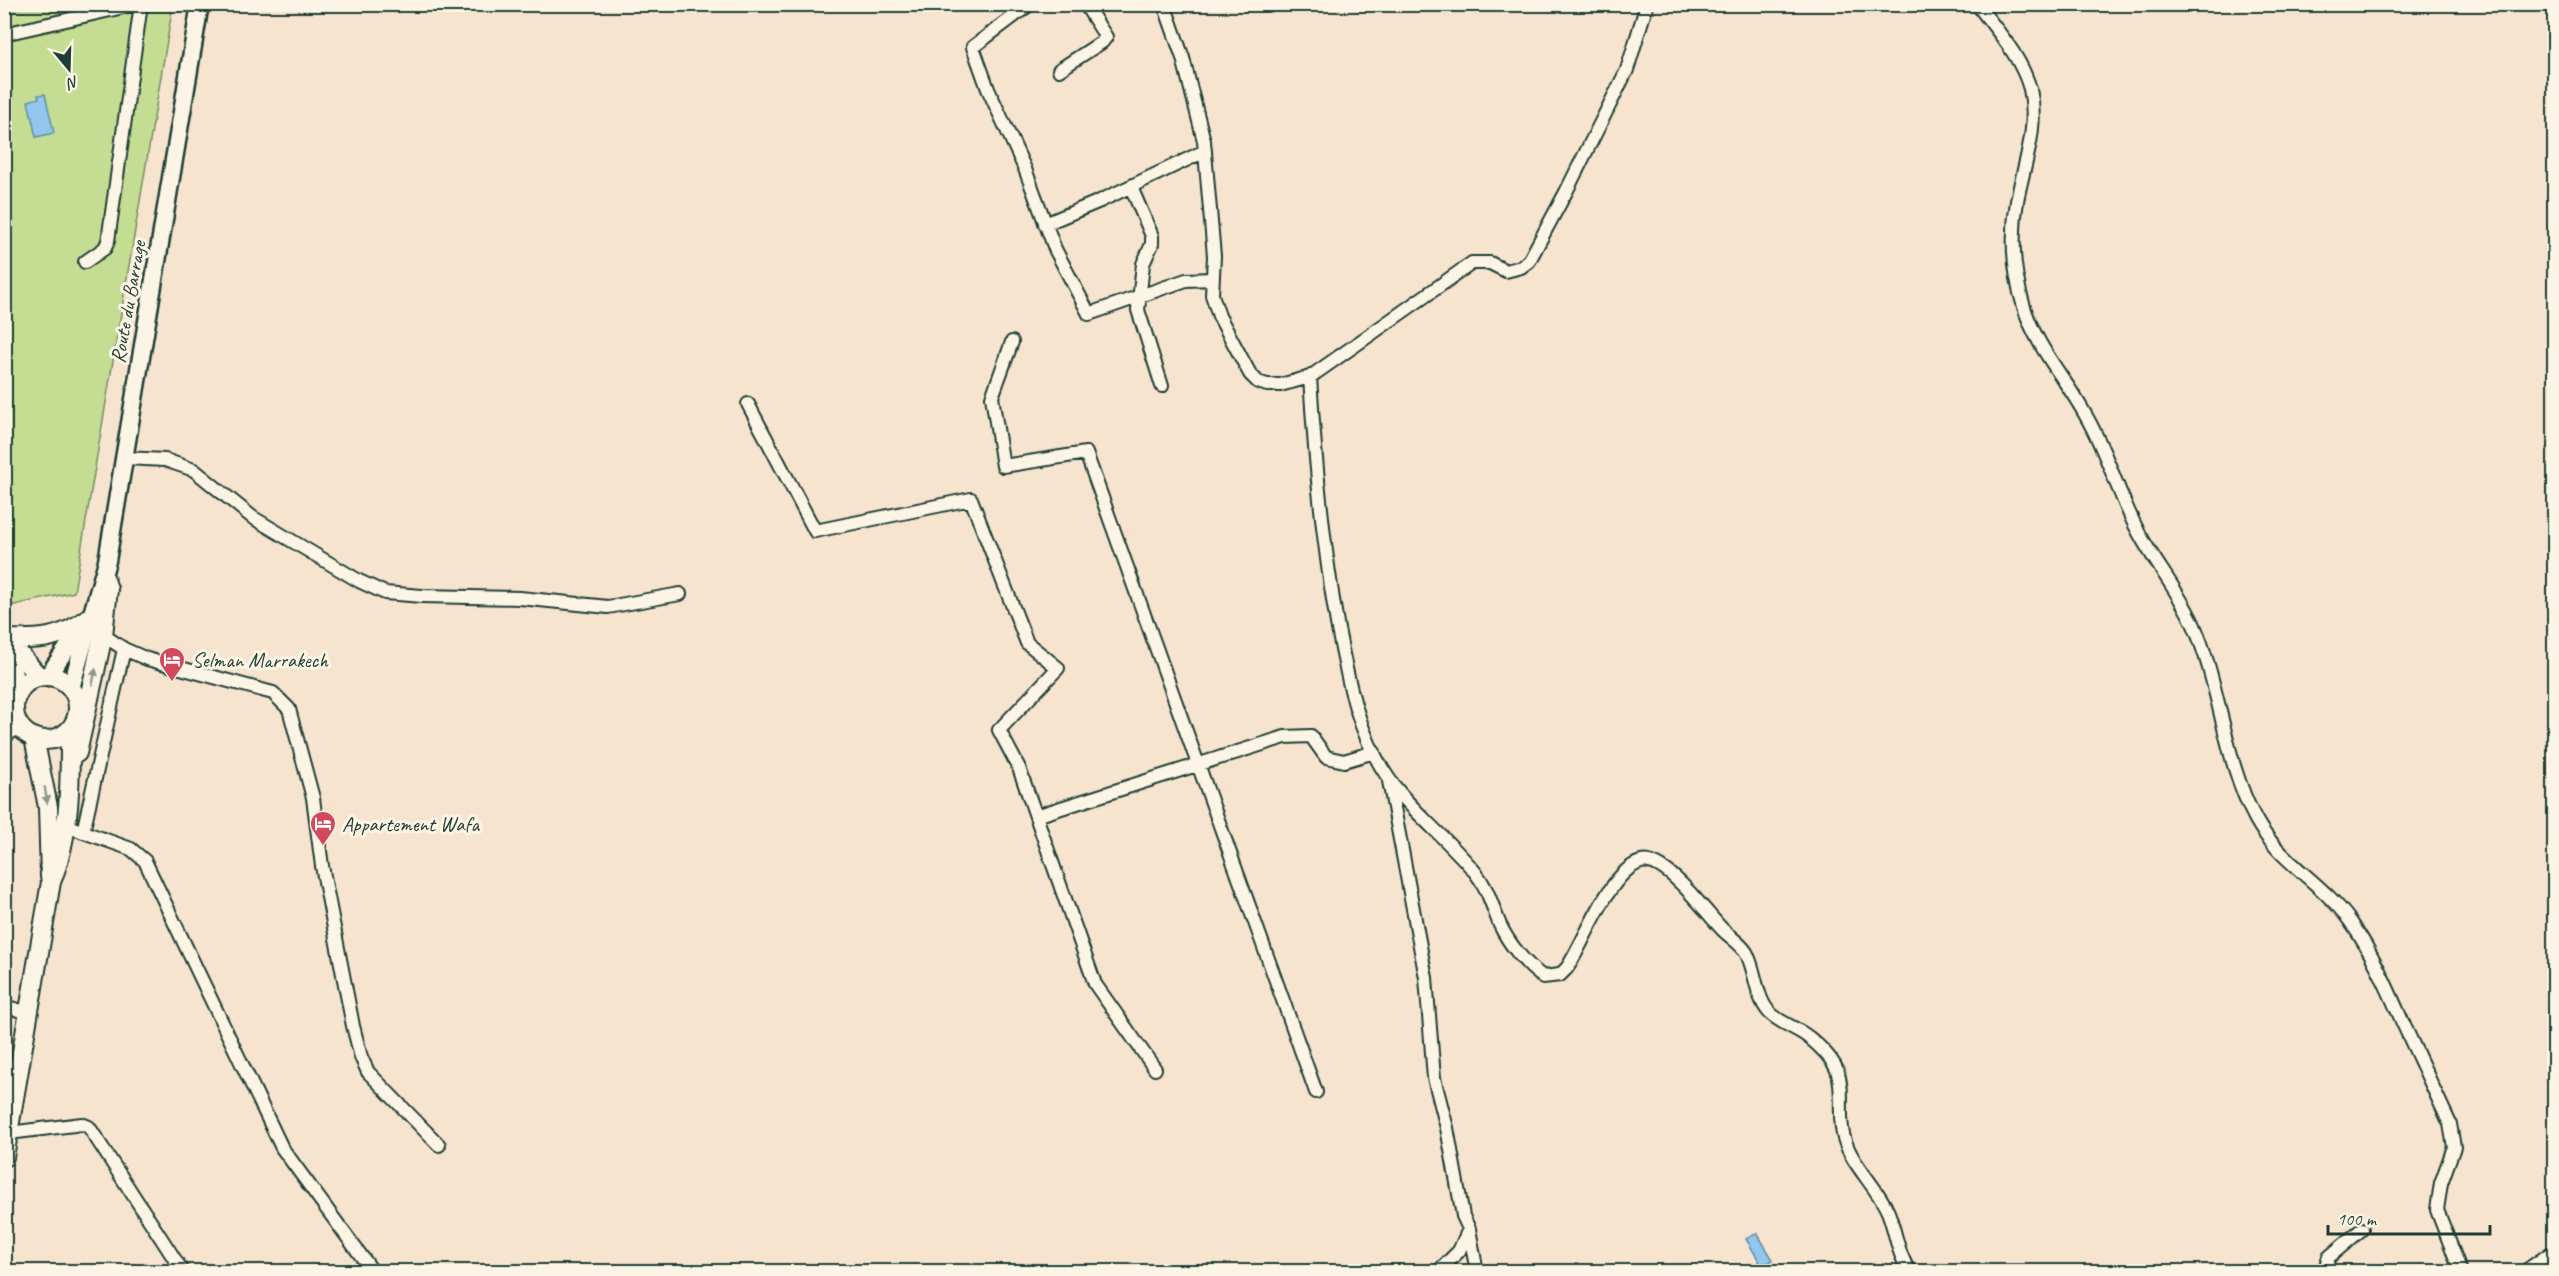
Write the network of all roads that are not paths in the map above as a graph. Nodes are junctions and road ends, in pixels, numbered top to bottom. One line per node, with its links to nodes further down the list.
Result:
1 (139, 4): 8 (street); 13 (street)
2 (200, 4): 20 (main road, Route du Barrage)
3 (1030, 4): 12 (street)
4 (1085, 4): 9 (street)
5 (1164, 4): 10 (street)
6 (1647, 4): 17 (street)
7 (1977, 4): 56 (street)
8 (4, 34)
9 (1059, 70)
10 (1205, 151): 11 (street); 14 (street)
11 (1131, 187): 12 (street); 15 (street)
12 (1045, 224): 15 (street)
13 (85, 262)
14 (1212, 279): 15 (street); 17 (street)
15 (1138, 298): 18 (street)
16 (1012, 342): 34 (street)
17 (1310, 377): 33 (street)
18 (1162, 386)
19 (748, 404): 37 (street)
20 (125, 458): 21 (main road, Route du Barrage); 22 (street)
21 (104, 577): 23 (main road, Route du Barrage); 24 (main road)
22 (680, 594)
23 (91, 612): 25 (main road); 27 (main road, Route du Barrage); 28 (main road, Route du Barrage)
24 (103, 635): 26 (street); 36 (main road, one-way to 24)
25 (5, 641): 27 (main road); 29 (main road)
26 (124, 649): 38 (street); 45 (street)
27 (43, 677): 28 (main road); 29 (main road)
28 (71, 688): 30 (main road)
29 (19, 692): 31 (main road)
30 (70, 730): 31 (main road); 36 (main road)
31 (27, 732): 32 (street); 39 (main road, one-way to 39)
32 (4, 737)
33 (1374, 752): 34 (street); 35 (street)
34 (1198, 765): 37 (street); 43 (street)
35 (1388, 777): 47 (street); 54 (street)
36 (68, 795): 38 (main road)
37 (1036, 816): 42 (street)
38 (75, 829): 39 (main road); 51 (street)
39 (51, 882): 41 (main road)
40 (4, 1006): 41 (street)
41 (29, 1013): 44 (main road)
42 (1155, 1069)
43 (1316, 1092)
44 (7, 1133): 46 (main road); 50 (street)
45 (439, 1145)
46 (5, 1156)
47 (1469, 1229): 52 (street); 53 (street)
48 (2362, 1229): 55 (street)
49 (2554, 1251): 57 (street)
50 (183, 1272)
51 (373, 1272)
52 (1438, 1272)
53 (1477, 1272)
54 (1910, 1272)
55 (2324, 1272)
56 (2461, 1272)
57 (2524, 1272)

